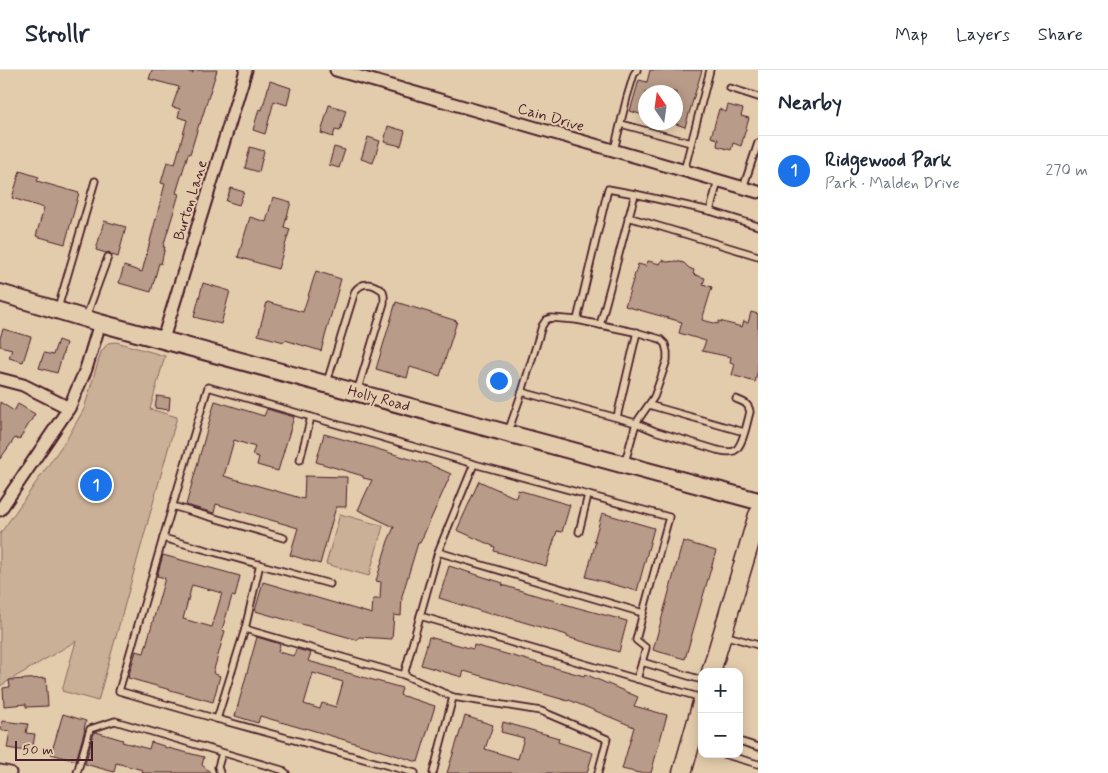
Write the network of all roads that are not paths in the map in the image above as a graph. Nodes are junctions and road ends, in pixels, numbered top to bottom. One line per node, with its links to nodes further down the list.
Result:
1 (246, 70): 28 (street, Burton Lane)
2 (336, 70): 10 (street, Cain Drive)
3 (637, 70): 7 (lane)
4 (710, 70): 8 (lane)
5 (730, 88): 6 (lane)
6 (758, 97)
7 (621, 124): 8 (lane); 10 (lane)
8 (691, 143): 11 (lane)
9 (758, 144): 14 (lane)
10 (614, 150): 11 (street, Cain Drive)
11 (684, 171): 13 (street, Cain Drive)
12 (95, 181): 23 (lane)
13 (718, 181): 14 (street, Cain Drive); 17 (lane)
14 (743, 188): 15 (street, Cain Drive)
15 (758, 192)
16 (635, 194): 17 (lane); 18 (lane); 24 (lane)
17 (710, 211): 19 (lane)
18 (628, 217): 20 (lane); 26 (lane)
19 (758, 226)
20 (758, 256)
21 (108, 257): 25 (lane)
22 (0, 293): 23 (main road, Holly Road)
23 (58, 310): 25 (main road, Holly Road)
24 (577, 320): 26 (lane); 32 (lane)
25 (93, 321): 28 (main road, Holly Road); 35 (street)
26 (600, 325): 27 (lane)
27 (637, 332): 34 (lane); 37 (lane)
28 (163, 339): 30 (main road, Holly Road)
29 (0, 379): 35 (street)
30 (326, 384): 31 (main road, Holly Road); 31 (lane)
31 (357, 392): 40 (main road, Holly Road)
32 (522, 392): 37 (lane); 40 (lane)
33 (736, 399): 39 (lane)
34 (649, 405): 38 (lane); 39 (lane)
35 (69, 408): 47 (street)
36 (310, 417): 41 (lane); 42 (lane); 46 (lane)
37 (617, 417): 38 (lane)
38 (636, 422): 39 (lane); 43 (lane)
39 (744, 432)
40 (507, 433): 43 (main road, Holly Road)
41 (300, 460)
42 (474, 464): 44 (lane); 52 (lane)
43 (624, 464): 45 (main road, Holly Road)
44 (588, 494): 49 (lane); 55 (lane)
45 (758, 501)
46 (172, 506): 50 (lane); 51 (lane)
47 (0, 510)
48 (758, 515): 58 (main road)
49 (578, 532)
50 (163, 538): 53 (lane); 68 (lane)
51 (284, 538)
52 (438, 552): 55 (lane); 56 (lane)
53 (260, 564): 54 (lane); 57 (lane)
54 (330, 584)
55 (643, 613): 60 (lane)
56 (420, 616): 62 (lane); 63 (lane)
57 (245, 629): 62 (lane); 68 (lane)
58 (722, 634): 59 (lane); 61 (main road)
59 (758, 644)
60 (642, 662): 63 (lane); 64 (lane)
61 (712, 668)
62 (404, 674): 65 (lane)
63 (637, 679): 66 (lane)
64 (698, 679)
65 (452, 697): 81 (lane); 82 (lane)
66 (698, 697)
67 (700, 713): 69 (main road)
68 (217, 719): 80 (lane)
69 (696, 737): 83 (main road)
70 (743, 742): 71 (lane)
71 (758, 747)
72 (222, 753): 77 (lane); 78 (lane); 79 (lane)
73 (737, 758): 74 (lane)
74 (758, 764)
75 (0, 771): 76 (street)
76 (10, 773)
77 (77, 773)
78 (220, 773)
79 (286, 773)
80 (415, 773)
81 (433, 773)
82 (598, 773)
83 (682, 773)

